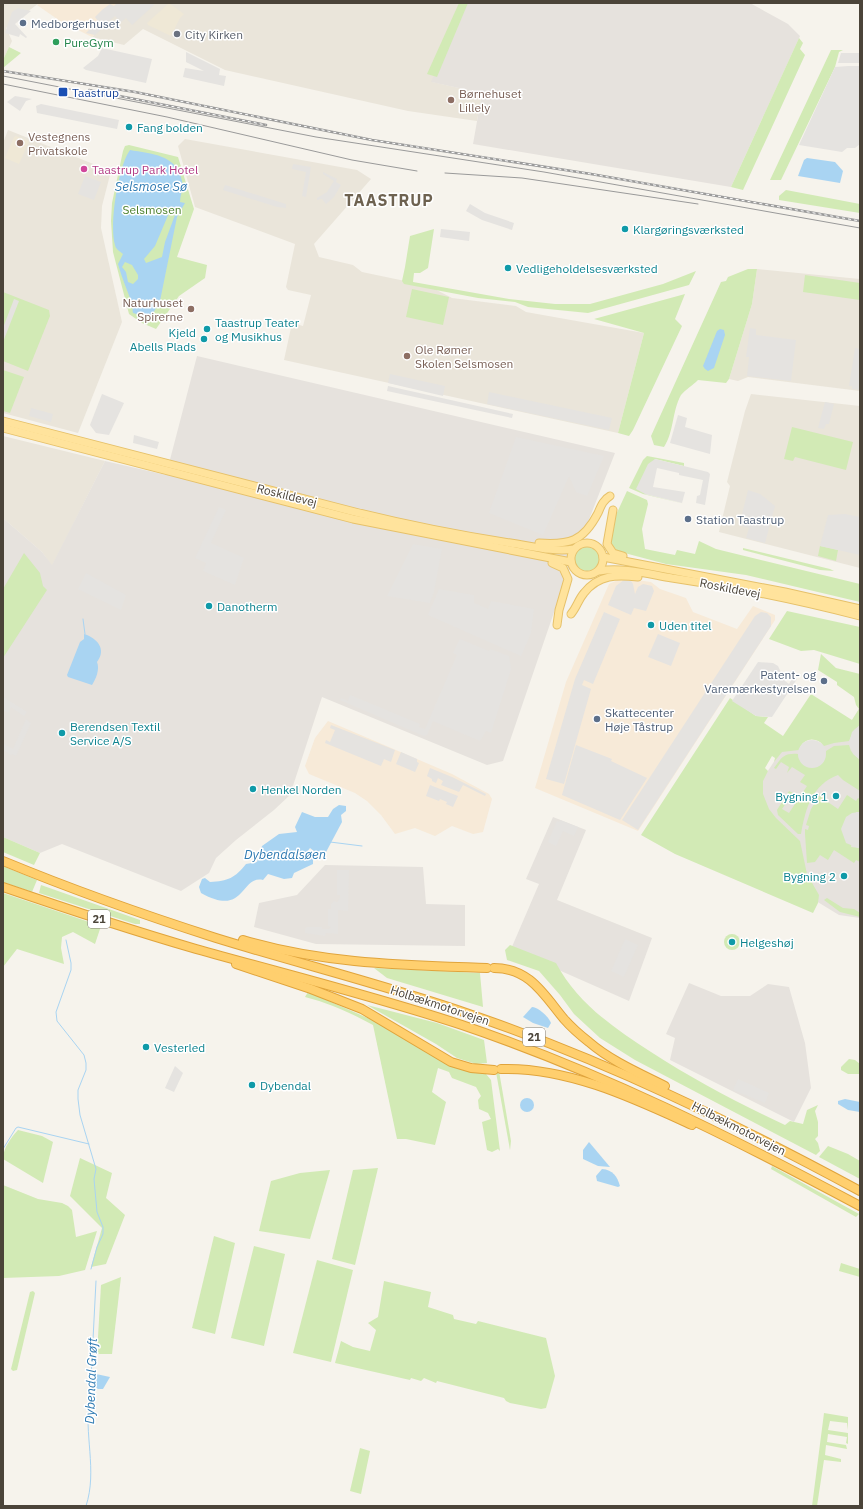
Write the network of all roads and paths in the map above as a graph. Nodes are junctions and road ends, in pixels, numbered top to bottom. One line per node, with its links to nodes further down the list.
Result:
1 (3, 421): 5 (main road, Roskildevej)
2 (3, 428): 6 (main road, Roskildevej)
3 (610, 496): 5 (main road)
4 (613, 510): 10 (main road)
5 (525, 545): 7 (main road, Roskildevej)
6 (499, 549): 9 (main road, Roskildevej); 16 (main road)
7 (574, 549): 8 (main road); 9 (main road)
8 (604, 557): 10 (main road, Roskildevej); 11 (main road)
9 (571, 562): 11 (main road)
10 (636, 563): 13 (main road, Roskildevej)
11 (599, 571): 12 (main road, Roskildevej)
12 (660, 576): 14 (main road); 15 (main road, Roskildevej)
13 (860, 609)
14 (571, 614)
15 (860, 616)
16 (557, 625)
17 (3, 861): 19 (highway, Holbækmotorvejen / 21)
18 (3, 887): 20 (highway, Holbækmotorvejen / 21)
19 (189, 929): 21 (highway, Holbækmotorvejen / 21); 21 (highway)
20 (196, 949): 22 (highway, Holbækmotorvejen / 21); 22 (highway)
21 (675, 1096): 23 (highway, Holbækmotorvejen / 21)
22 (727, 1136): 24 (highway, Holbækmotorvejen / 21)
23 (860, 1191)
24 (860, 1206)

